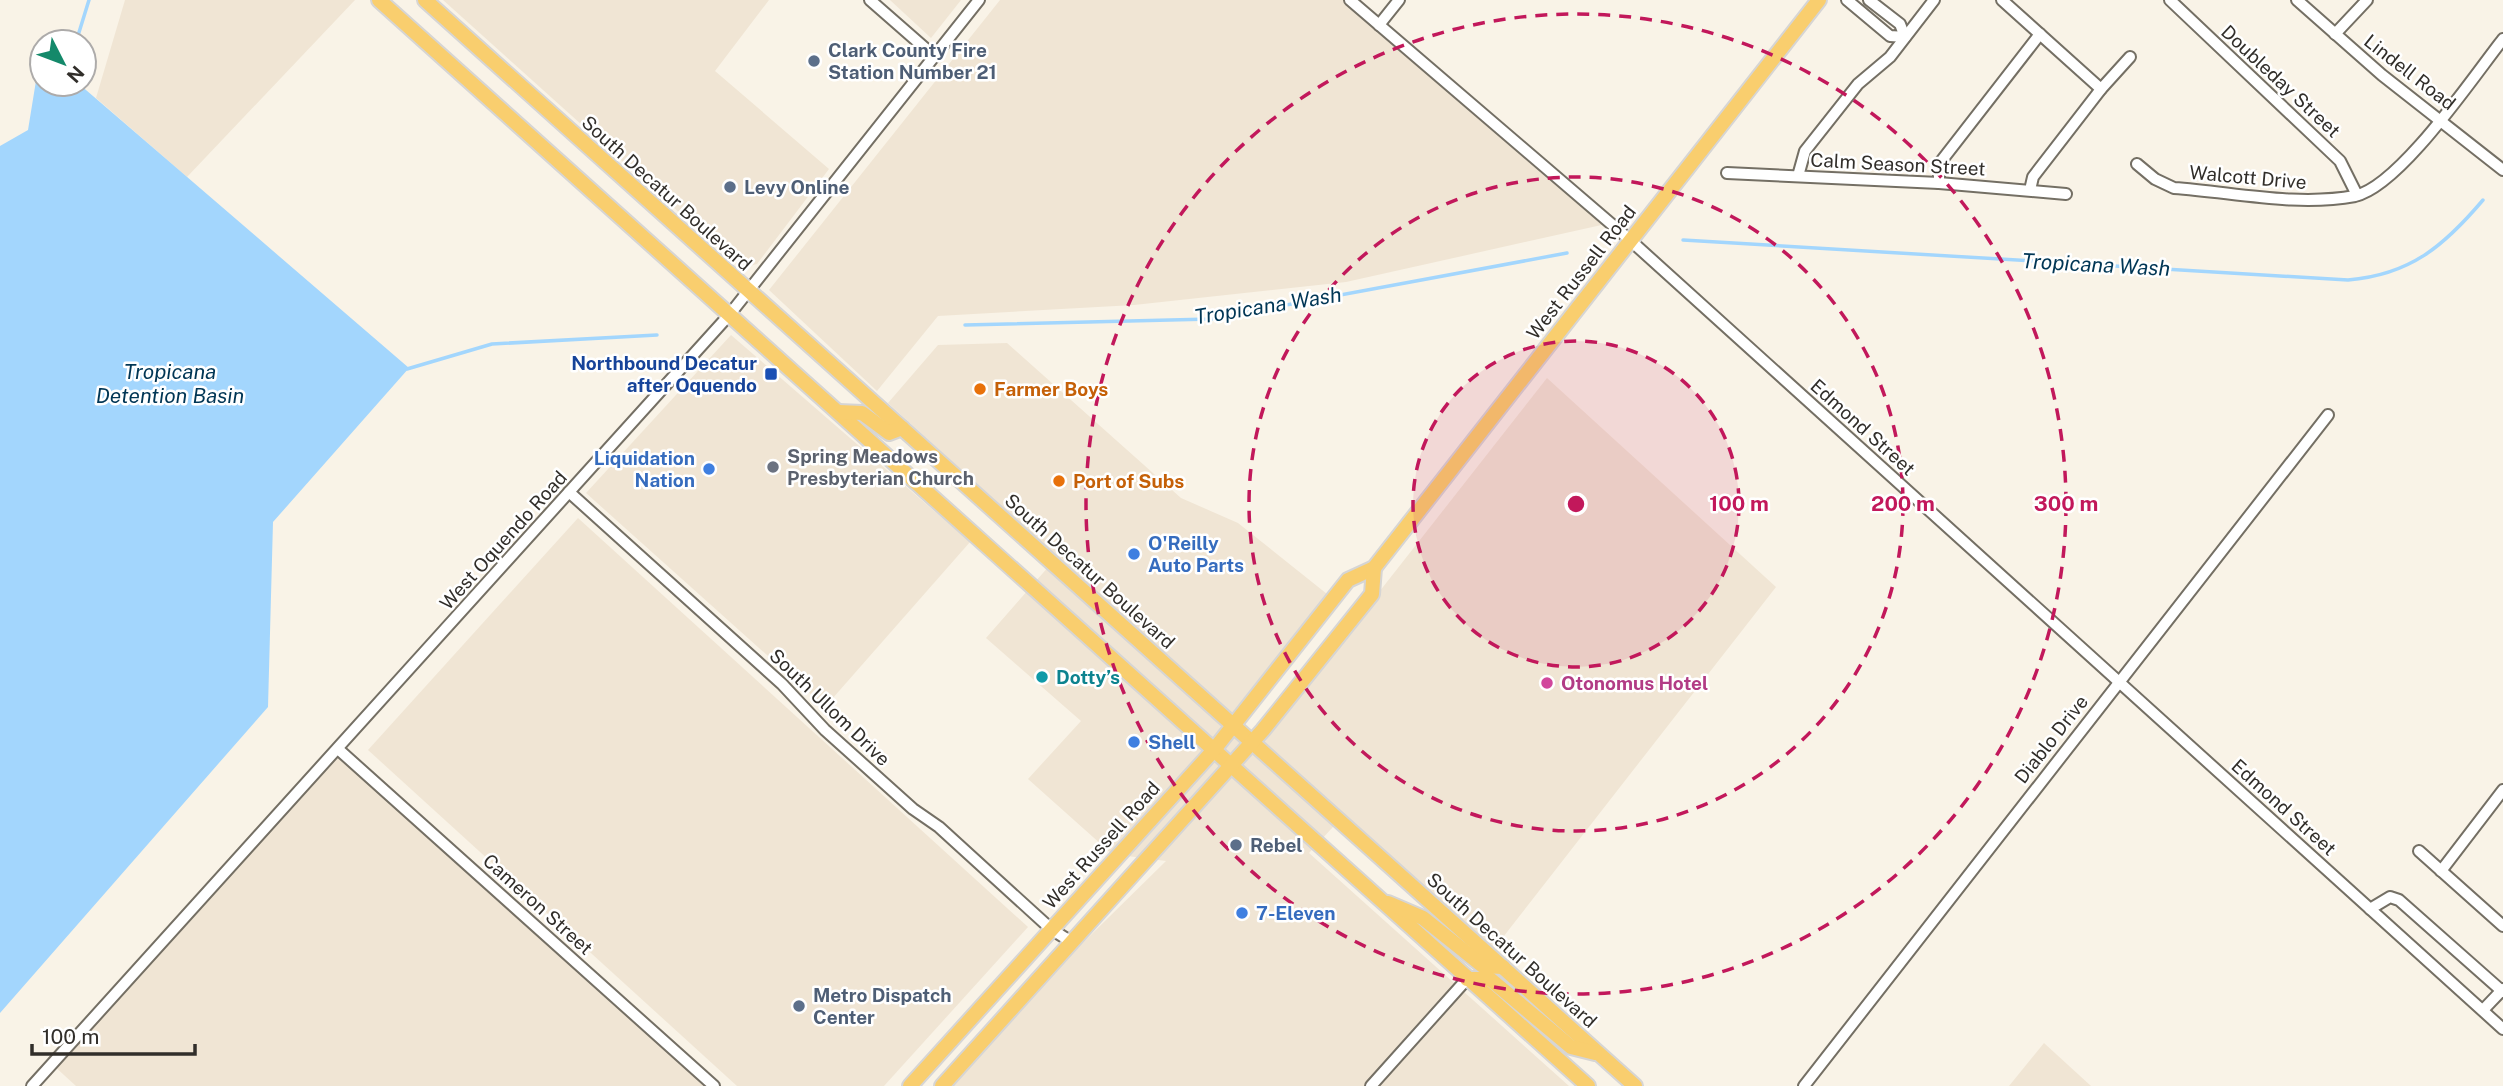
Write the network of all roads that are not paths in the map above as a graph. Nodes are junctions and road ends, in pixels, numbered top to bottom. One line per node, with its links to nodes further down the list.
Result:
1 (379, 0): 34 (main road)
2 (425, 0): 33 (main road, South Decatur Boulevard)
3 (870, 0): 20 (street)
4 (979, 0): 20 (street, West Oquendo Road)
5 (1350, 0): 15 (street, Edmond Street)
6 (1399, 0): 15 (street)
7 (1819, 0): 32 (main road, West Russell Road)
8 (1847, 0): 18 (street)
9 (1869, 0): 18 (street)
10 (1934, 0): 18 (street)
11 (2002, 0): 16 (street)
12 (2170, 0): 31 (street, Doubleday Street)
13 (2297, 0): 17 (street, Lindell Road)
14 (2367, 0): 17 (street)
15 (1379, 25): 32 (street, Edmond Street)
16 (2040, 34): 22 (street); 28 (street)
17 (2335, 34): 23 (street, Lindell Road)
18 (1905, 37): 27 (street)
19 (2503, 39): 23 (street, Walcott Drive)
20 (934, 56): 33 (street, West Oquendo Road)
21 (2130, 57): 22 (street)
22 (2101, 89): 29 (street)
23 (2440, 118): 25 (street, Lindell Road); 31 (street, Walcott Drive)
24 (2137, 164): 31 (street, Walcott Drive)
25 (2503, 170)
26 (1727, 173): 27 (street, Calm Season Street)
27 (1798, 176): 28 (street, Calm Season Street)
28 (1939, 183): 29 (street, Calm Season Street)
29 (2030, 190): 30 (street, Calm Season Street)
30 (2066, 194)
31 (2357, 195)
32 (1630, 240): 39 (main road, West Russell Road); 40 (street, Edmond Street)
33 (748, 291): 34 (street, West Oquendo Road); 37 (main road, South Decatur Boulevard)
34 (730, 314): 35 (main road); 38 (street, West Oquendo Road)
35 (839, 412): 37 (main road); 44 (main road)
36 (2328, 415): 40 (street, Diablo Drive)
37 (902, 428): 41 (main road, South Decatur Boulevard)
38 (569, 492): 43 (street, West Oquendo Road); 53 (street, South Ullom Drive)
39 (1374, 568): 41 (main road, West Russell Road); 42 (main road, West Russell Road)
40 (2118, 682): 50 (street, Edmond Street); 68 (street, Diablo Drive)
41 (1234, 726): 42 (main road, South Decatur Boulevard); 44 (main road, West Russell Road)
42 (1252, 742): 45 (main road, West Russell Road); 55 (main road, South Decatur Boulevard)
43 (338, 748): 61 (street, West Oquendo Road); 62 (street, Cameron Street)
44 (1213, 751): 45 (main road); 53 (main road, West Russell Road)
45 (1231, 766): 49 (main road); 54 (main road, West Russell Road)
46 (2503, 790): 48 (street)
47 (2419, 851): 48 (street)
48 (2441, 871): 52 (street)
49 (1377, 898): 55 (main road); 56 (main road)
50 (2370, 909): 57 (street); 58 (street, Edmond Street)
51 (2503, 910): 52 (street)
52 (2499, 923)
53 (1051, 929): 54 (street, South Ullom Drive); 63 (main road, West Russell Road)
54 (1070, 942): 64 (main road, West Russell Road)
55 (1503, 967): 60 (main road, South Decatur Boulevard)
56 (1467, 979): 60 (main road); 65 (street); 66 (main road)
57 (2502, 990): 58 (street)
58 (2483, 1010): 59 (street, Edmond Street)
59 (2503, 1028)
60 (1600, 1055): 67 (main road, South Decatur Boulevard)
61 (32, 1086)
62 (714, 1086)
63 (910, 1086)
64 (942, 1086)
65 (1371, 1086)
66 (1588, 1086)
67 (1635, 1086)
68 (1804, 1086)

